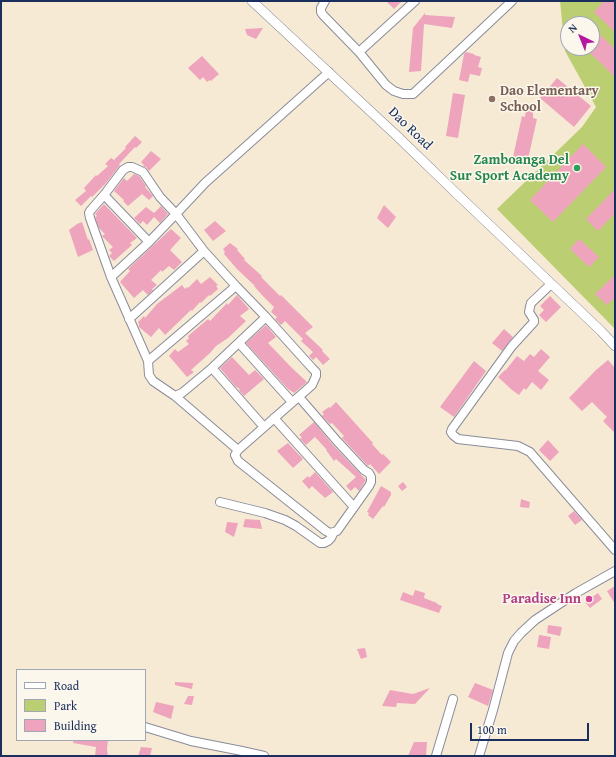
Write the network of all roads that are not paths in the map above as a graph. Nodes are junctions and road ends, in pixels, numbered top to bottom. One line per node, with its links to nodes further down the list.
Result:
1 (252, 1): 6 (street, Dao Road)
2 (325, 1): 5 (street)
3 (415, 1): 5 (street)
4 (512, 1): 5 (street)
5 (359, 52)
6 (329, 72): 8 (street); 12 (street, Dao Road)
7 (104, 195): 8 (street); 9 (street); 11 (street)
8 (176, 214): 9 (street); 10 (street)
9 (148, 242): 11 (street)
10 (204, 251): 13 (street); 15 (street)
11 (111, 277): 15 (street)
12 (551, 284): 17 (street, Dao Road); 28 (street)
13 (236, 286): 14 (street); 18 (street)
14 (266, 317): 16 (street); 21 (street)
15 (129, 319): 18 (street)
16 (239, 343): 19 (street); 21 (street)
17 (615, 346)
18 (148, 361): 20 (street)
19 (212, 368): 20 (street); 23 (street)
20 (175, 396): 24 (street)
21 (296, 400): 22 (street); 26 (street)
22 (274, 418): 23 (street); 26 (street)
23 (264, 427): 24 (street)
24 (238, 450): 27 (street)
25 (220, 502): 27 (street)
26 (354, 507): 27 (street)
27 (334, 532)
28 (615, 550)
29 (615, 571): 34 (street)
30 (453, 699): 33 (street)
31 (146, 727): 32 (street)
32 (264, 756)
33 (436, 756)
34 (478, 756)

